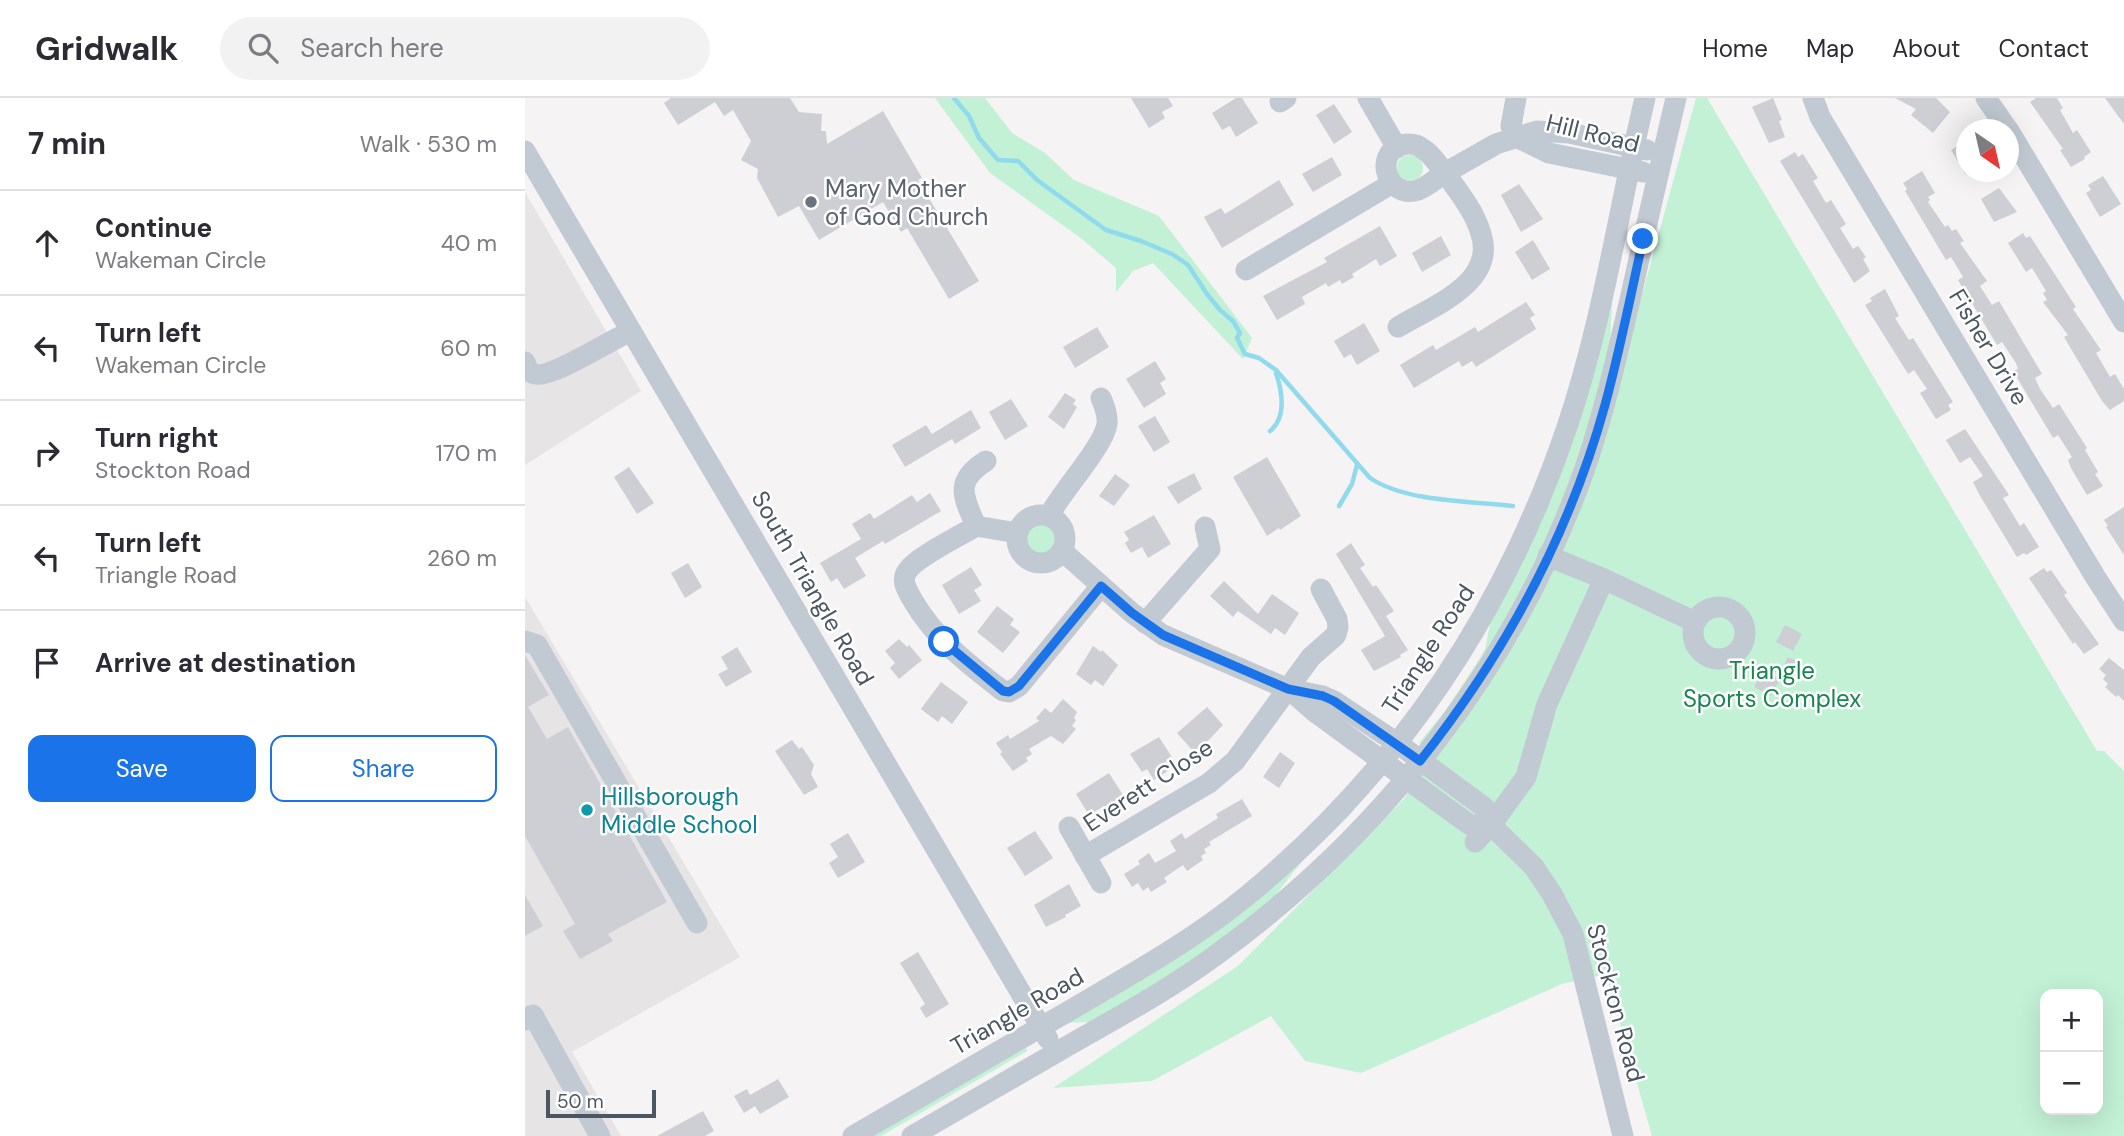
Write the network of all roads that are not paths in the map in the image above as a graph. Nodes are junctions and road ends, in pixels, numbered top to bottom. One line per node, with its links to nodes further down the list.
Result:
1 (1368, 98): 10 (street)
2 (1516, 98): 8 (street)
3 (1645, 98): 9 (street, Triangle Road)
4 (1675, 98): 13 (street)
5 (1813, 98): 34 (street, Fisher Drive)
6 (1986, 98): 7 (street)
7 (2000, 119)
8 (1518, 138): 9 (street, Hill Road); 14 (street, Hill Road); 15 (street, Hill Road)
9 (1635, 147): 13 (street, Hill Road); 14 (street, Triangle Road)
10 (1397, 148): 15 (street); 17 (street)
11 (2019, 148): 19 (street)
12 (525, 151): 21 (street, South Triangle Road)
13 (1663, 153): 16 (street)
14 (1629, 170): 16 (street, Hill Road); 39 (street, Triangle Road)
15 (1445, 173): 17 (street, Hill Road); 20 (street)
16 (1658, 175): 30 (street)
17 (1391, 184): 18 (street)
18 (1246, 270)
19 (2124, 322)
20 (1398, 327)
21 (631, 331): 22 (street); 50 (street, South Triangle Road)
22 (525, 362)
23 (1101, 398): 25 (street)
24 (986, 461): 26 (street)
25 (1049, 516): 28 (street); 29 (street)
26 (976, 526): 28 (street); 32 (street)
27 (1205, 527): 35 (street)
28 (1017, 533): 29 (street)
29 (1061, 552): 32 (street, Stockton Road)
30 (1548, 556): 31 (street); 40 (street)
31 (1604, 579): 36 (street); 43 (street)
32 (1101, 586): 35 (street, Stockton Road)
33 (1321, 589): 38 (street, Everett Close)
34 (2124, 621)
35 (1145, 622): 38 (street, Stockton Road)
36 (1695, 622)
37 (525, 641): 48 (street)
38 (1288, 689): 39 (street, Stockton Road); 41 (street, Stockton Road); 46 (street, Everett Close)
39 (1397, 743): 40 (street, Stockton Road); 41 (street, Triangle Road)
40 (1420, 761): 42 (street); 43 (street, Stockton Road)
41 (1382, 762): 42 (street, Stockton Road); 50 (street, Triangle Road)
42 (1406, 779): 43 (street, Stockton Road); 51 (street)
43 (1491, 825): 45 (street); 55 (street, Stockton Road)
44 (1069, 827): 46 (street)
45 (1475, 842)
46 (1086, 856): 47 (street)
47 (1101, 883)
48 (697, 923)
49 (529, 1018): 52 (street)
50 (1041, 1027): 51 (street, South Triangle Road); 53 (street, Triangle Road)
51 (1056, 1053): 54 (street)
52 (600, 1136)
53 (853, 1136)
54 (912, 1136)
55 (1623, 1136)

